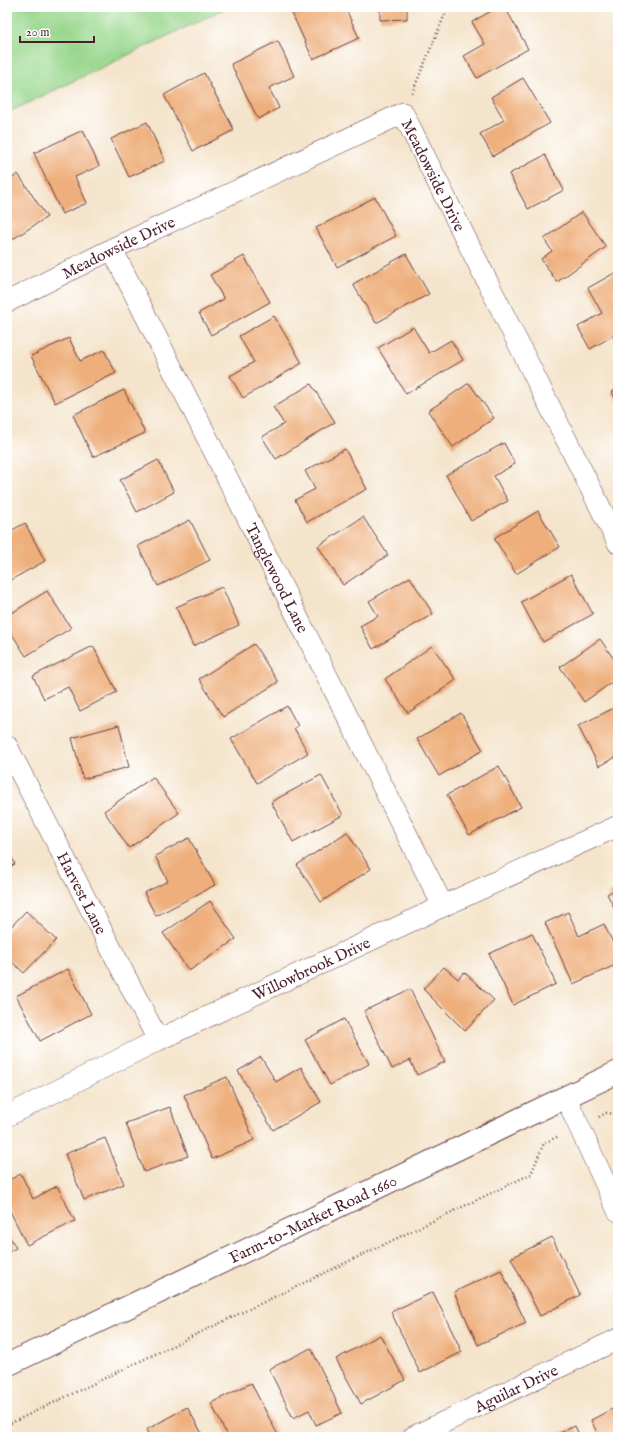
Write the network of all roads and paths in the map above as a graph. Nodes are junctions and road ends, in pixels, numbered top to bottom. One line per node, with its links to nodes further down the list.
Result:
1 (448, 7): 2 (path)
2 (404, 113): 3 (street, Meadowside Drive); 5 (street, Meadowside Drive)
3 (112, 249): 4 (street, Meadowside Drive); 8 (street, Tanglewood Lane)
4 (7, 302)
5 (618, 543)
6 (7, 746): 9 (street, Harvest Lane)
7 (618, 826): 8 (street, Willowbrook Drive)
8 (443, 906): 9 (street, Willowbrook Drive)
9 (158, 1040): 14 (street, Willowbrook Drive)
10 (618, 1072): 11 (main road, Farm-to-Market Road 1660)
11 (566, 1098): 16 (street); 18 (main road, Farm-to-Market Road 1660)
12 (606, 1113): 13 (path)
13 (618, 1114)
14 (7, 1116)
15 (544, 1143): 19 (path)
16 (618, 1211)
17 (618, 1339): 20 (street, Aguilar Drive)
18 (7, 1365)
19 (7, 1425)
20 (413, 1437)

